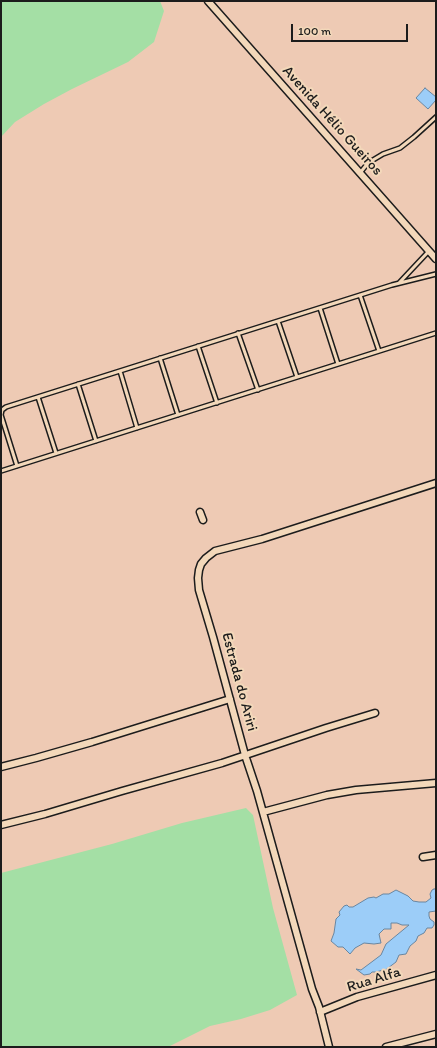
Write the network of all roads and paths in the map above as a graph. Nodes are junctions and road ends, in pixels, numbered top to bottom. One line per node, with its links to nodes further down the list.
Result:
1 (208, 1): 3 (street, Avenida Hélio Gueiros)
2 (436, 117): 3 (lane)
3 (360, 173): 4 (street, Avenida Hélio Gueiros)
4 (429, 251): 5 (street, Avenida Hélio Gueiros); 7 (lane)
5 (436, 259)
6 (436, 274): 7 (lane)
7 (399, 283): 8 (lane)
8 (360, 295): 9 (lane); 14 (lane)
9 (320, 308): 10 (lane); 16 (lane)
10 (278, 321): 11 (lane); 18 (lane)
11 (238, 333): 13 (lane); 20 (lane)
12 (436, 333): 14 (lane)
13 (198, 346): 15 (lane); 22 (lane)
14 (379, 351): 16 (lane)
15 (160, 358): 17 (lane); 23 (lane)
16 (338, 364): 18 (lane)
17 (120, 371): 19 (lane); 24 (lane)
18 (297, 377): 20 (lane)
19 (78, 384): 21 (lane); 25 (lane)
20 (258, 390): 22 (lane)
21 (38, 397): 26 (lane); 27 (lane)
22 (217, 403): 23 (lane)
23 (178, 415): 24 (lane)
24 (137, 428): 25 (lane)
25 (96, 441): 26 (lane)
26 (56, 453): 27 (lane)
27 (17, 466): 28 (lane)
28 (1, 471)
29 (436, 483): 32 (street, Estrada do Ariri)
30 (200, 512): 31 (street)
31 (203, 520)
32 (230, 699): 34 (street, Estrada do Ariri); 35 (street)
33 (375, 713): 34 (street)
34 (245, 755): 37 (street, Estrada do Ariri); 38 (street)
35 (1, 767)
36 (436, 783): 37 (street)
37 (263, 812): 42 (street, Estrada do Ariri)
38 (1, 826)
39 (436, 855): 40 (street)
40 (423, 857)
41 (436, 975): 42 (street, Rua Alfa)
42 (320, 1012): 44 (street, Estrada do Ariri)
43 (436, 1034): 45 (street)
44 (329, 1047)
45 (386, 1047)

